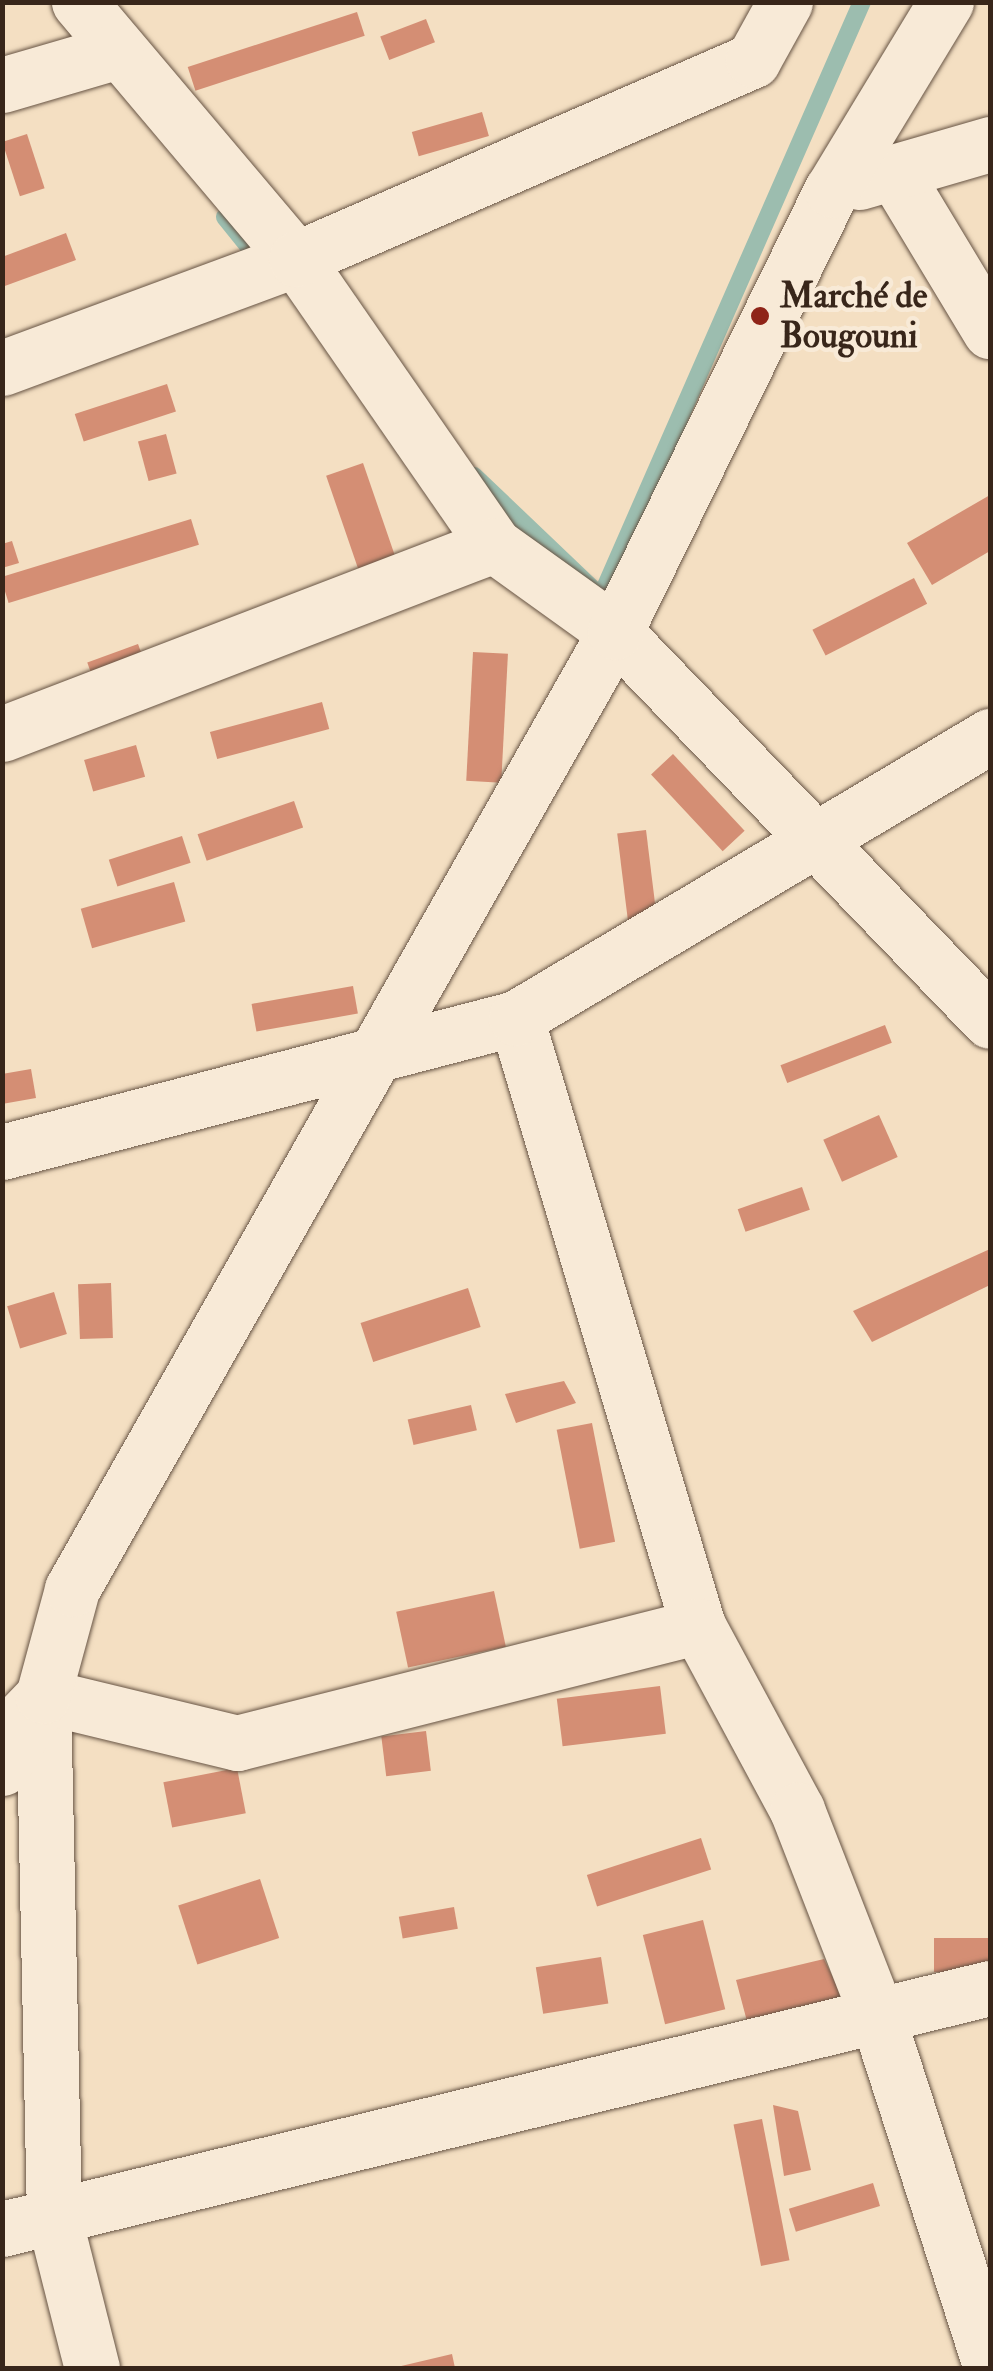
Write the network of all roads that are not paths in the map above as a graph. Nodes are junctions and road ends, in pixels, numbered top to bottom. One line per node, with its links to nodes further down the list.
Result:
1 (79, 2): 4 (street)
2 (785, 2): 9 (street)
3 (946, 2): 8 (street)
4 (115, 52): 5 (street); 9 (street)
5 (2, 85)
6 (990, 144): 7 (street)
7 (894, 172): 8 (street); 10 (street)
8 (832, 190): 13 (street)
9 (296, 259): 11 (street); 12 (street)
10 (990, 331)
11 (2, 368)
12 (494, 546): 13 (street); 14 (street)
13 (615, 632): 16 (street); 19 (street)
14 (2, 734)
15 (990, 736): 16 (street)
16 (820, 836): 17 (street); 18 (street)
17 (516, 1018): 19 (street); 21 (street)
18 (990, 1022)
19 (375, 1057): 20 (street); 22 (street)
20 (2, 1152)
21 (698, 1626): 22 (street); 26 (street)
22 (43, 1696): 23 (street); 24 (street); 27 (street)
23 (2, 1738)
24 (2, 1768)
25 (990, 1988): 26 (street)
26 (877, 2015): 27 (street); 28 (street)
27 (28, 2223): 29 (street)
28 (990, 2366)
29 (92, 2368)

